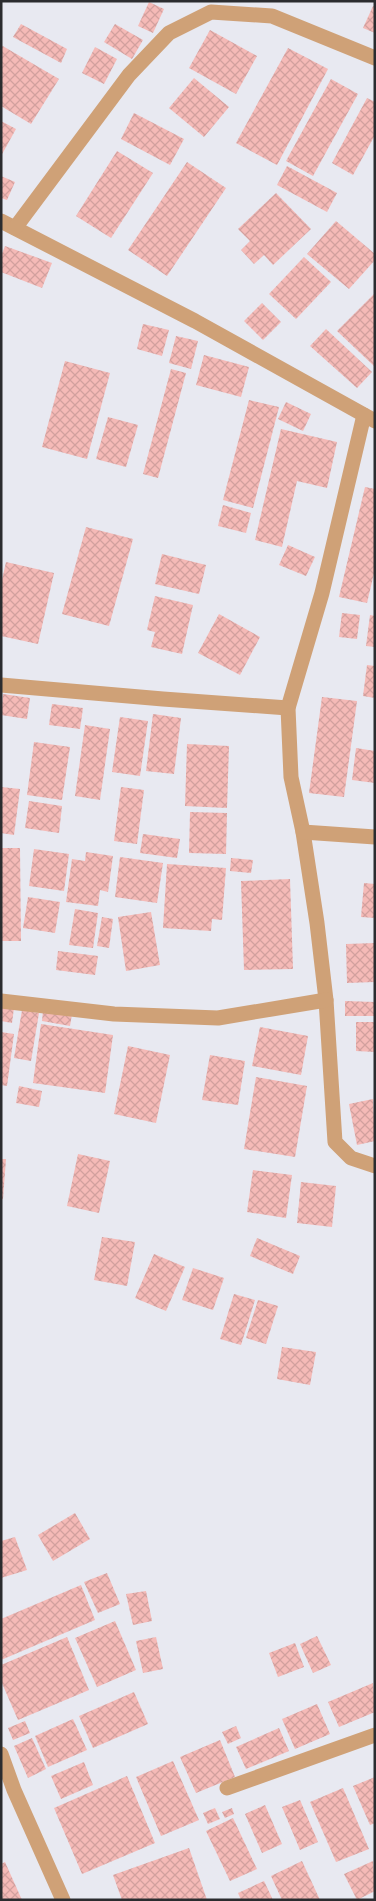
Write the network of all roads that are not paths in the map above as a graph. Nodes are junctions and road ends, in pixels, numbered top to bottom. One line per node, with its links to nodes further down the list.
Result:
1 (375, 58): 3 (street)
2 (1, 221): 3 (street)
3 (15, 228): 4 (street)
4 (370, 418): 6 (street)
5 (1, 685): 6 (street)
6 (288, 708): 7 (street)
7 (302, 832): 8 (street); 9 (street)
8 (375, 837)
9 (326, 1000): 10 (street); 11 (street)
10 (1, 1002)
11 (375, 1166)
12 (375, 1735): 14 (street)
13 (1, 1754): 15 (street)
14 (228, 1788)
15 (63, 1900)

